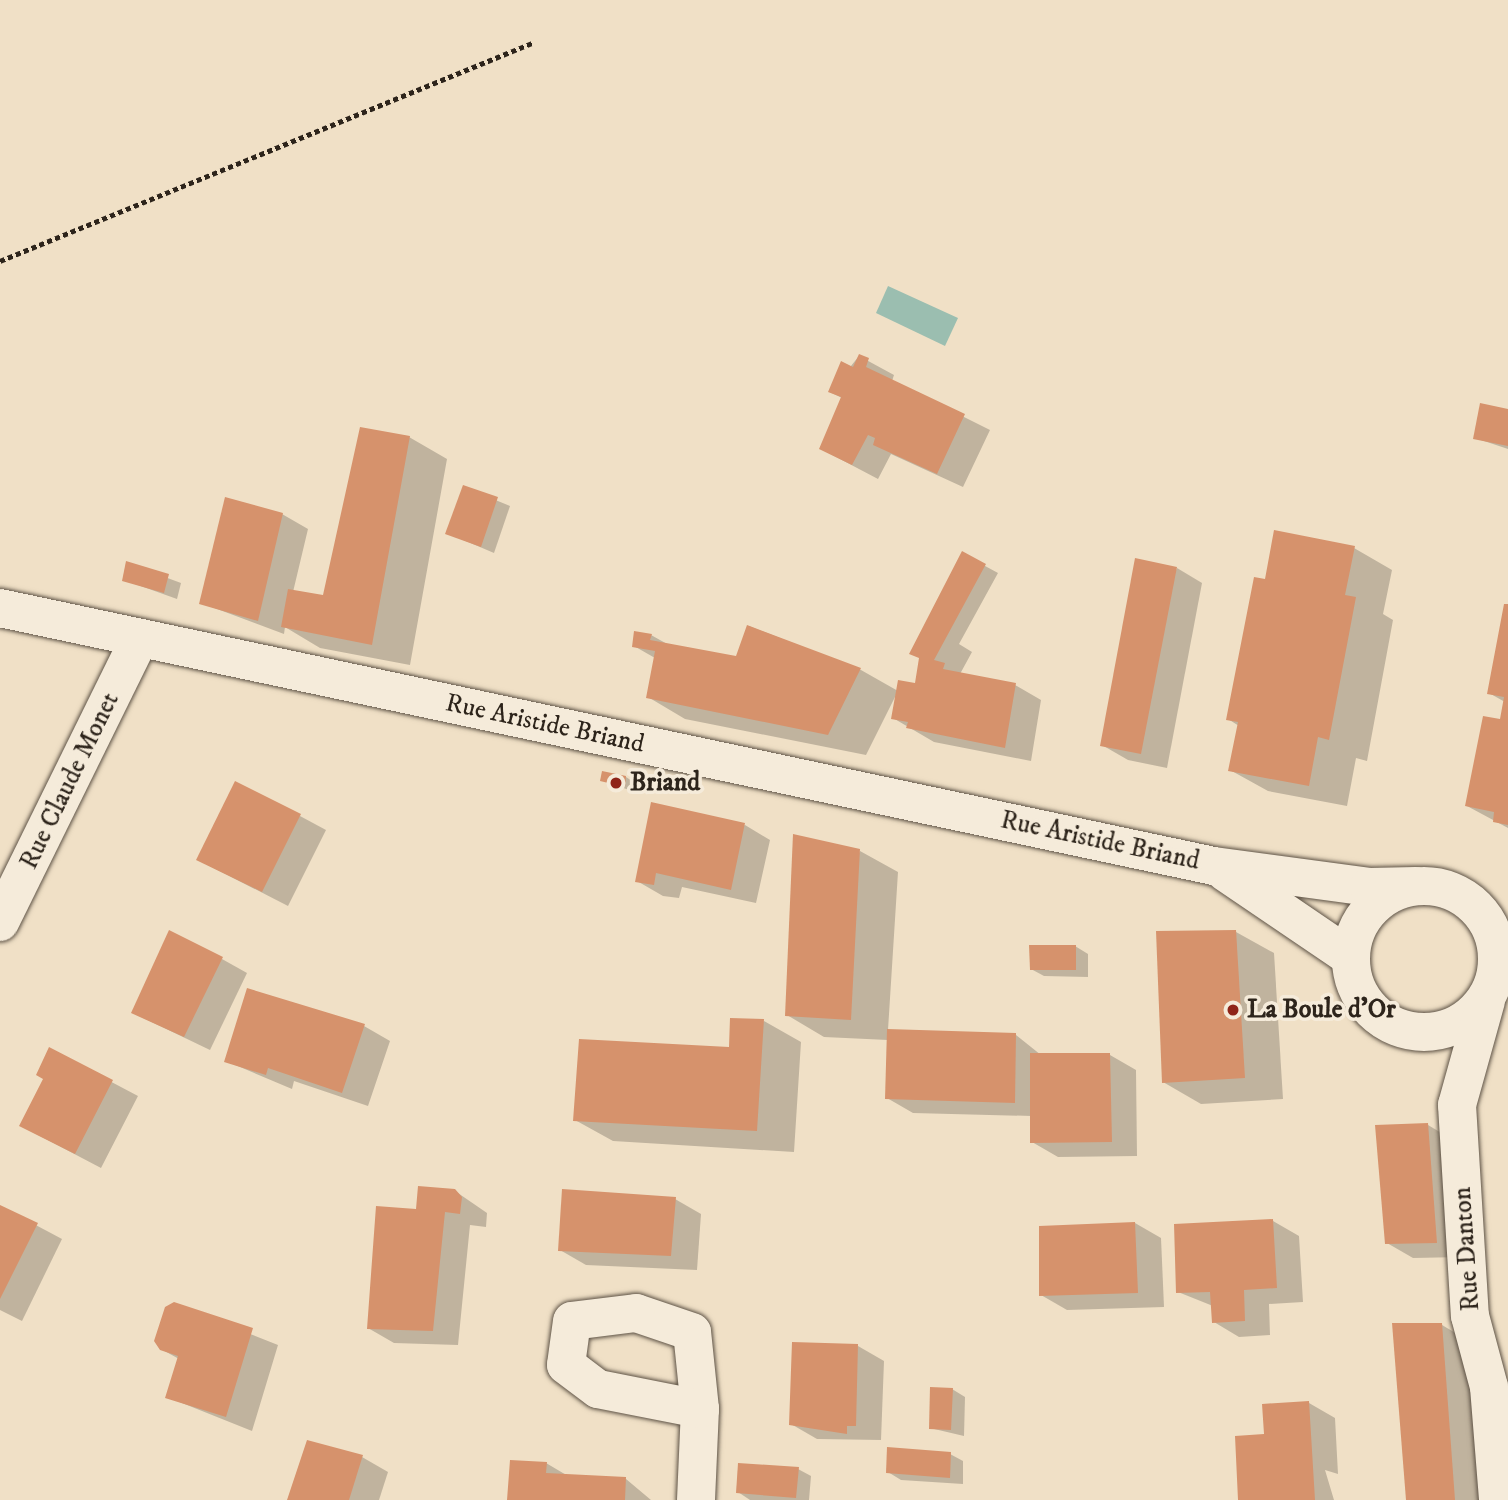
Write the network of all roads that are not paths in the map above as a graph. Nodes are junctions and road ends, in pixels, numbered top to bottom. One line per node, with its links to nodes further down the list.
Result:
1 (0, 608): 2 (street, Rue Aristide Briand)
2 (139, 639): 3 (street, Rue Aristide Briand); 7 (street, Rue Claude Monet)
3 (1214, 866): 4 (street, Rue Aristide Briand); 8 (street, Rue Aristide Briand)
4 (1416, 886): 5 (street); 8 (street)
5 (1466, 899): 6 (street); 9 (street)
6 (1508, 905)
7 (1, 917)
8 (1350, 957): 9 (street)
9 (1497, 981): 12 (street, Rue Danton)
10 (700, 1409): 11 (street)
11 (696, 1500)
12 (1497, 1500)

